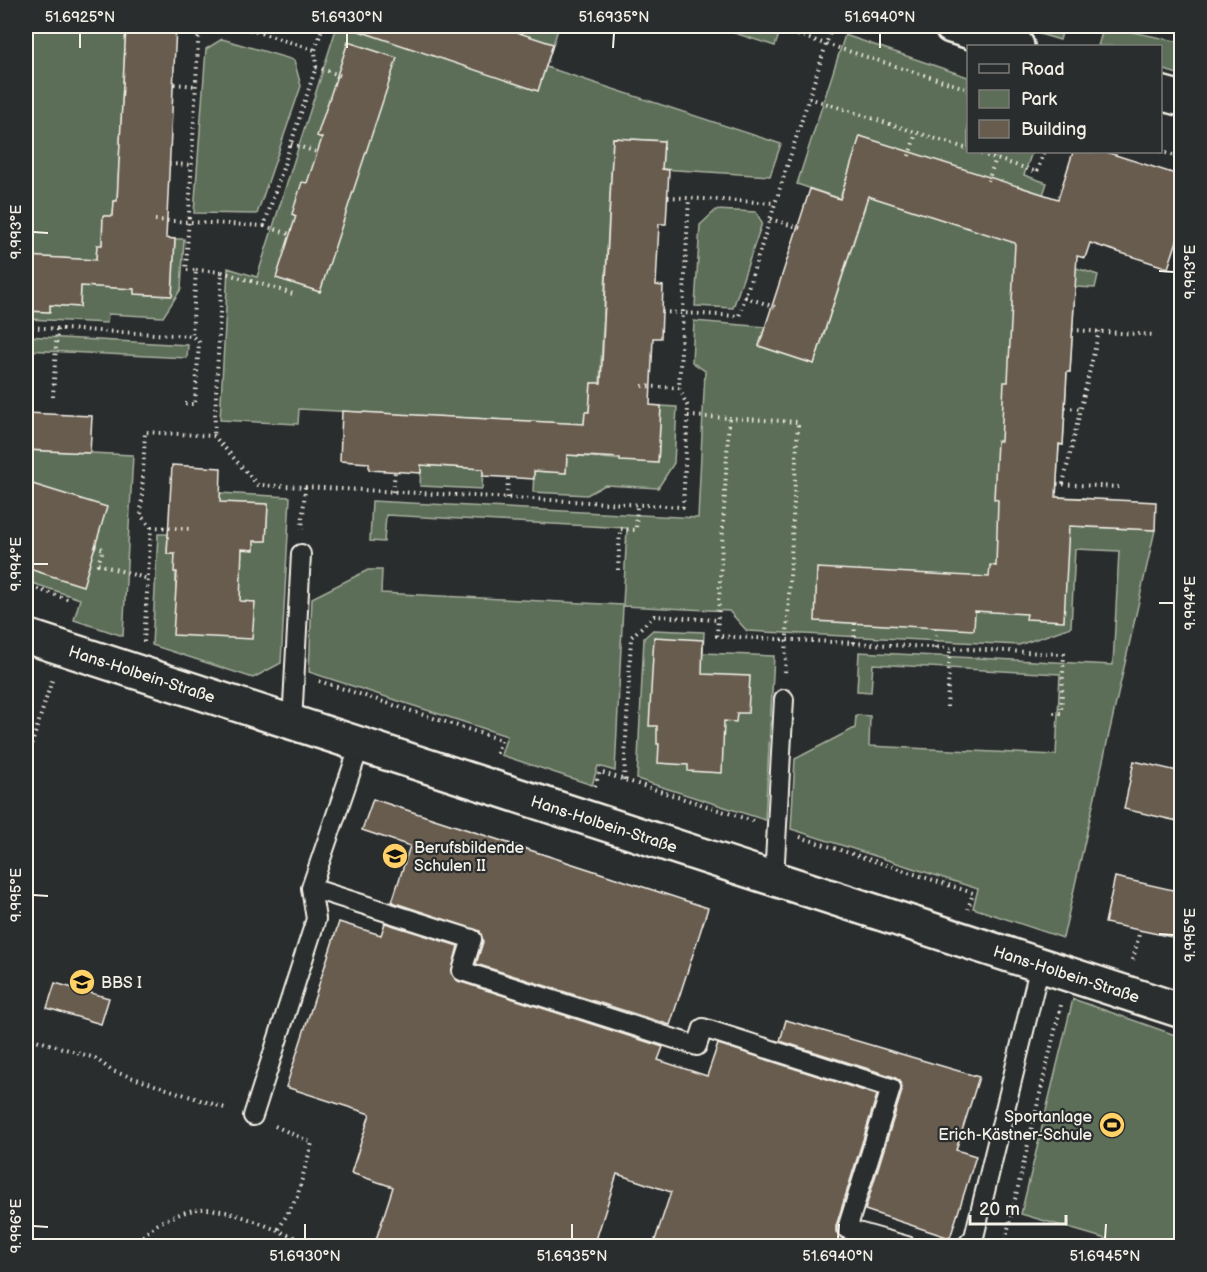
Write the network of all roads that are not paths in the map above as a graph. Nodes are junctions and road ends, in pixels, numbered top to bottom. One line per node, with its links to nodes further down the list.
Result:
1 (951, 26): 2 (street)
2 (1014, 45)
3 (1162, 93): 4 (street)
4 (1182, 99)
5 (301, 554): 8 (lane)
6 (26, 636): 8 (street, Hans-Holbein-Straße)
7 (784, 699): 10 (lane)
8 (292, 723): 9 (street, Hans-Holbein-Straße)
9 (360, 745): 10 (street, Hans-Holbein-Straße); 11 (lane)
10 (774, 879): 12 (street, Hans-Holbein-Straße)
11 (311, 888): 14 (lane); 15 (lane)
12 (1054, 970): 13 (street, Hans-Holbein-Straße); 16 (lane)
13 (1182, 1011)
14 (253, 1116)
15 (907, 1246)
16 (966, 1246)

